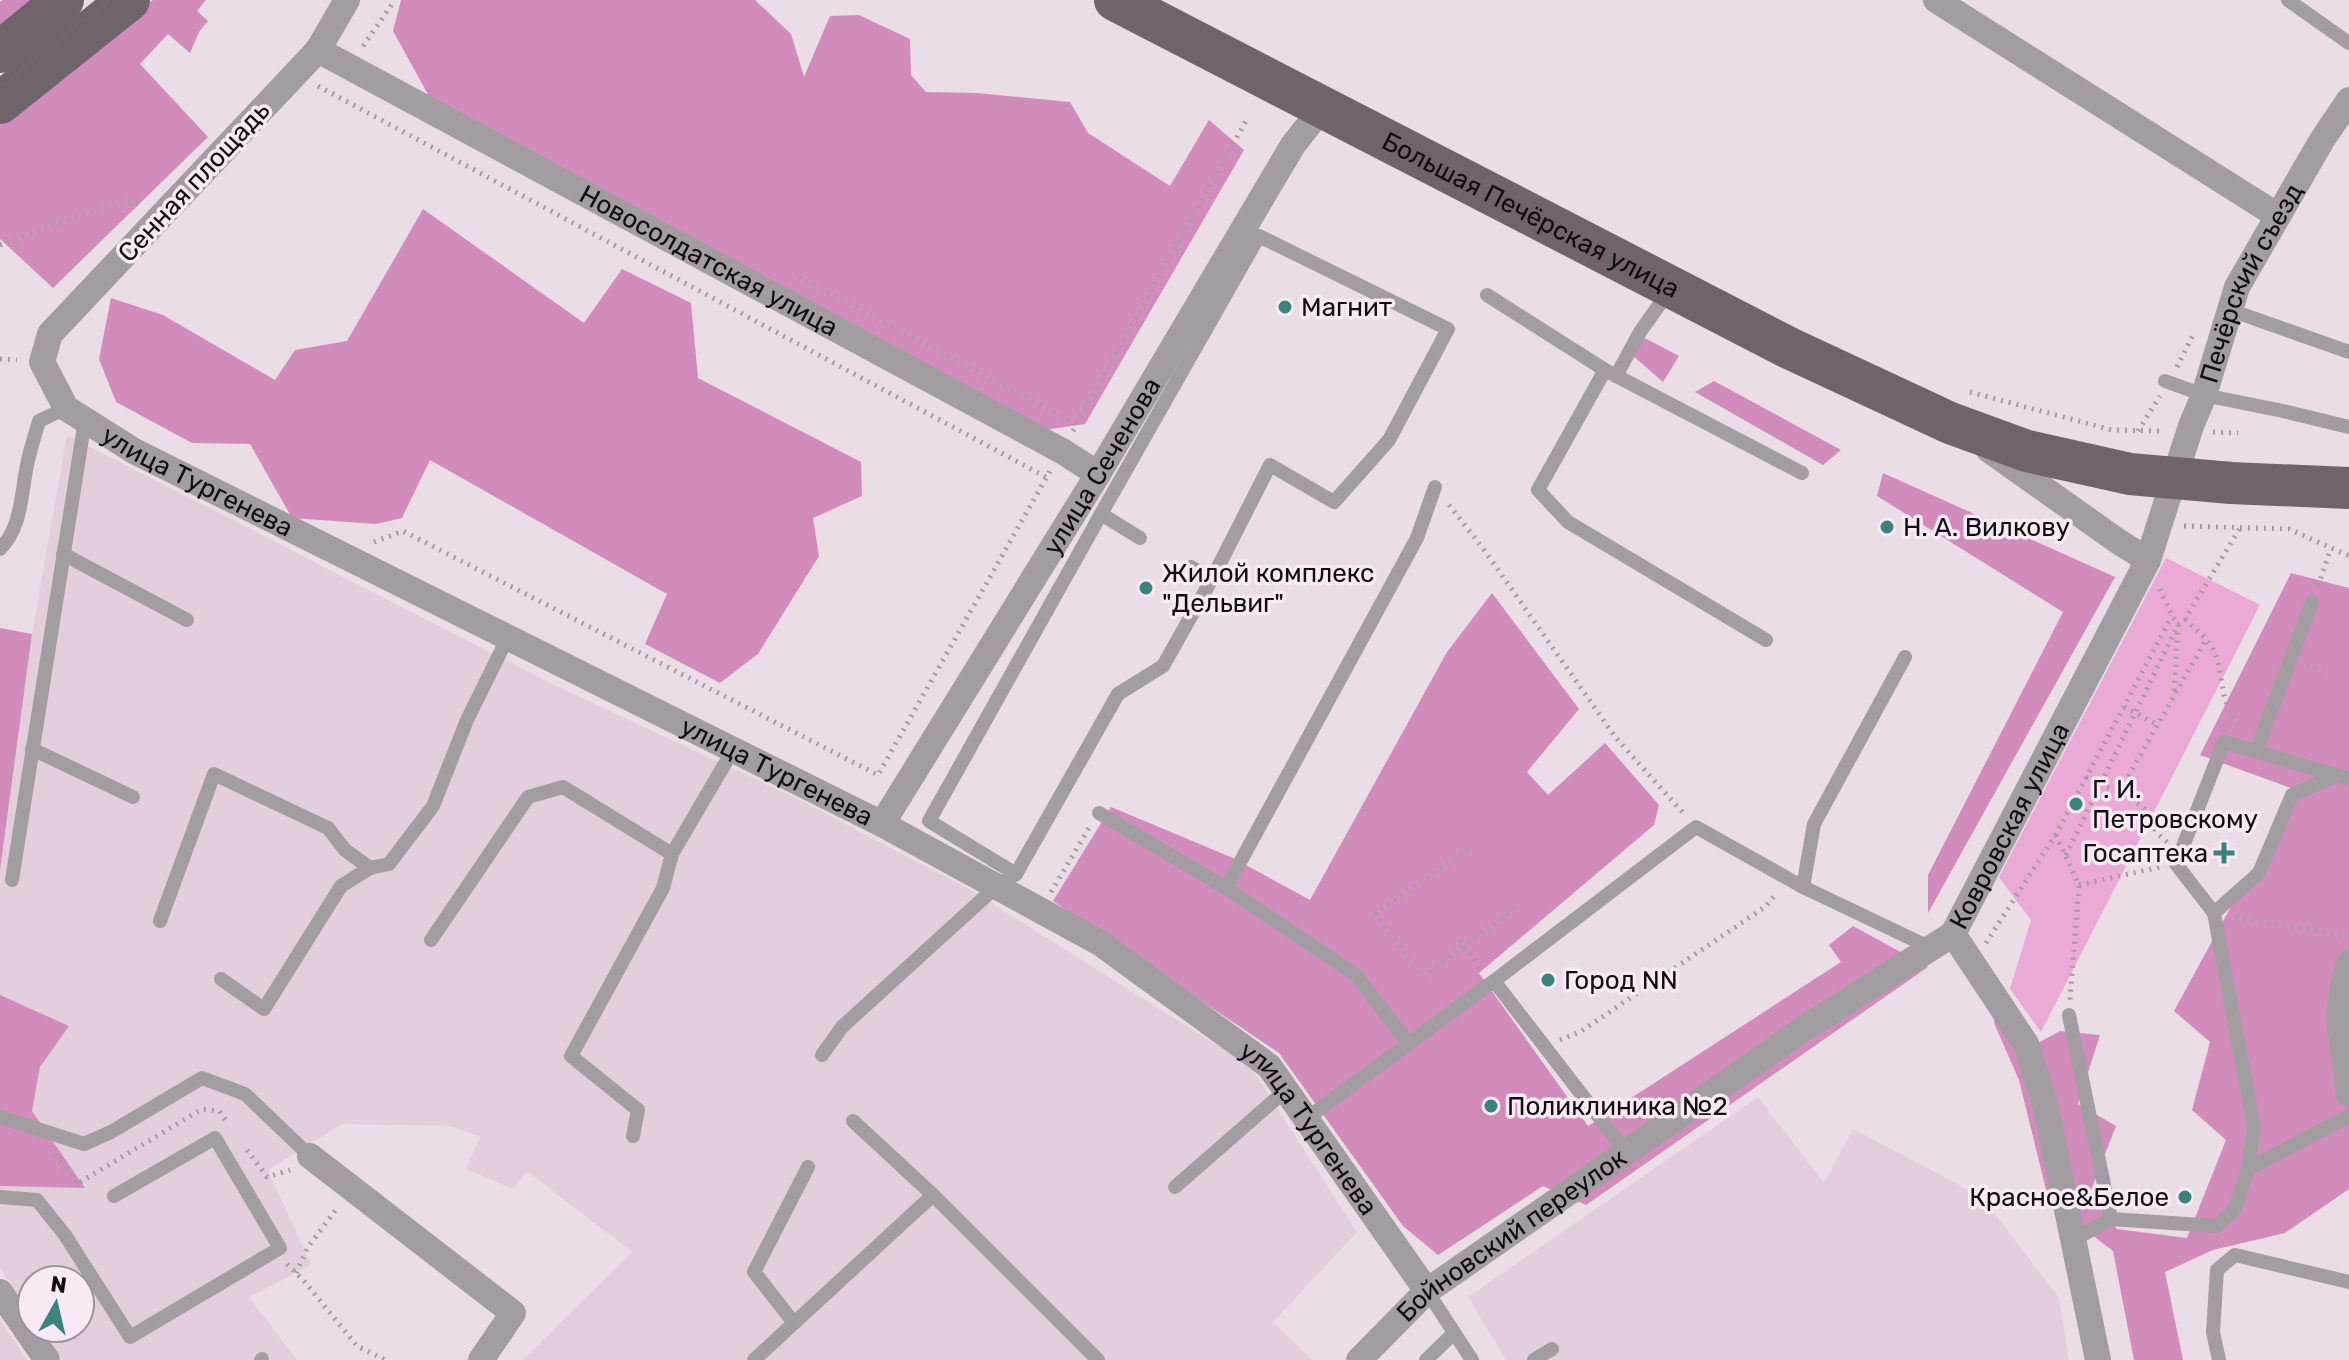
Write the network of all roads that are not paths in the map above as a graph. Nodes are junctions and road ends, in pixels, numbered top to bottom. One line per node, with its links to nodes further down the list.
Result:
1 (63, 0): 9 (main road)
2 (129, 0): 11 (main road)
3 (347, 0): 8 (street, Сенная площадь)
4 (1115, 0): 12 (main road, Большая Печёрская улица)
5 (1936, 0): 13 (street)
6 (2288, 0): 7 (lane)
7 (2349, 43)
8 (318, 50): 22 (street, Сенная площадь); 25 (street, Новосолдатская улица)
9 (0, 52)
10 (2349, 100): 13 (street, Печёрский съезд)
11 (0, 103)
12 (1323, 107): 14 (main road, Большая Печёрская улица); 25 (street, улица Сеченова)
13 (2278, 216): 16 (street, Печёрский съезд)
14 (1671, 287): 18 (lane); 21 (main road, Большая Печёрская улица)
15 (1487, 295): 18 (lane)
16 (2230, 310): 17 (lane); 20 (street, Печёрский съезд)
17 (2349, 352)
18 (1611, 373): 24 (lane); 39 (lane)
19 (2167, 382): 20 (lane)
20 (2204, 395): 23 (lane); 26 (street, Печёрский съезд)
21 (1957, 407): 26 (main road, Большая Печёрская улица); 33 (street, Большая Печёрская улица)
22 (76, 414): 31 (lane); 32 (lane); 38 (street, улица Тургенева)
23 (2349, 427)
24 (1802, 473)
25 (1098, 474): 47 (street, улица Сеченова)
26 (2175, 479): 28 (main road, Большая Печёрская улица); 33 (street, Ковровская улица)
27 (1435, 487): 53 (lane)
28 (2349, 488)
29 (1101, 514): 30 (lane); 35 (lane); 51 (lane)
30 (1140, 538)
31 (0, 549)
32 (63, 554): 37 (lane); 41 (lane)
33 (2148, 560): 57 (street, Ковровская улица)
34 (1191, 567): 35 (lane)
35 (1212, 579): 51 (lane)
36 (2312, 602): 43 (lane)
37 (187, 620)
38 (508, 637): 42 (street, улица Тургенева); 49 (lane)
39 (1766, 640)
40 (1905, 657): 52 (lane)
41 (32, 749): 45 (lane); 50 (lane)
42 (733, 750): 47 (street, улица Тургенева); 48 (lane)
43 (2256, 751): 44 (lane); 54 (lane)
44 (2343, 777): 54 (lane)
45 (133, 797)
46 (1099, 813): 53 (lane)
47 (882, 824): 51 (street, улица Тургенева)
48 (672, 854): 56 (lane); 70 (lane)
49 (370, 868): 55 (lane); 59 (lane)
50 (12, 880)
51 (1006, 880): 63 (lane); 64 (street, улица Тургенева)
52 (1803, 887): 57 (lane); 60 (lane)
53 (1226, 888): 62 (lane)
54 (2214, 913): 74 (lane)
55 (160, 921)
56 (431, 940)
57 (1942, 941): 71 (street, Бойновский переулок); 80 (street, Ковровская улица)
58 (2349, 963): 65 (street)
59 (221, 979)
60 (1492, 982): 62 (lane); 71 (lane)
61 (2069, 1015): 79 (lane)
62 (1409, 1044): 68 (lane)
63 (822, 1055)
64 (1286, 1090): 68 (street, улица Тургенева); 75 (lane)
65 (2349, 1094)
66 (2349, 1116): 74 (lane)
67 (0, 1117): 72 (lane)
68 (1306, 1119): 82 (street, улица Тургенева)
69 (853, 1121): 76 (lane)
70 (633, 1136)
71 (1626, 1152): 82 (street, Бойновский переулок)
72 (310, 1156): 88 (street)
73 (808, 1167): 84 (lane)
74 (2248, 1169): 79 (lane)
75 (1175, 1187)
76 (933, 1195): 84 (lane); 90 (lane)
77 (114, 1196): 78 (lane)
78 (0, 1197)
79 (2111, 1219): 80 (lane)
80 (2073, 1240): 95 (street, Ковровская улица)
81 (2349, 1282): 96 (lane)
82 (1427, 1291): 85 (lane); 91 (street, Бойновский переулок)
83 (0, 1292): 87 (street)
84 (794, 1323): 89 (lane)
85 (1454, 1333): 92 (lane); 93 (lane)
86 (1552, 1349): 94 (lane)
87 (47, 1360)
88 (481, 1360)
89 (754, 1360)
90 (1098, 1360)
91 (1359, 1360)
92 (1426, 1360)
93 (1472, 1360)
94 (1534, 1360)
95 (2098, 1360)
96 (2219, 1360)

